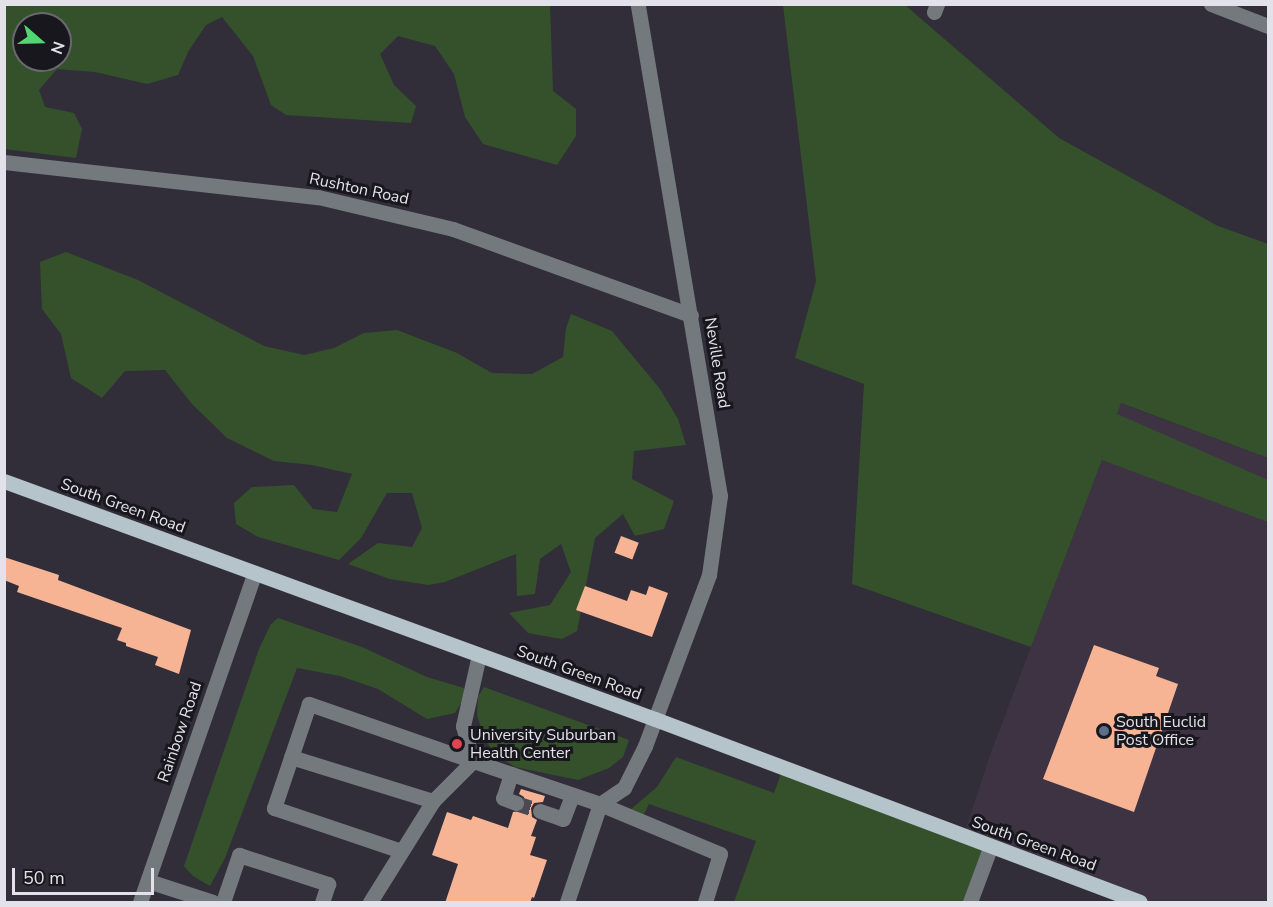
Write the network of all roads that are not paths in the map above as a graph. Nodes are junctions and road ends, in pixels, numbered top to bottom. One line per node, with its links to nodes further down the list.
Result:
1 (639, 4): 5 (street, Neville Road)
2 (1210, 4): 3 (street)
3 (1269, 26)
4 (4, 162): 5 (street, Rushton Road)
5 (691, 315): 9 (street, Neville Road)
6 (4, 481): 7 (main road, South Green Road)
7 (254, 574): 8 (main road, South Green Road); 20 (street, Rainbow Road)
8 (479, 655): 9 (main road, South Green Road); 11 (street)
9 (655, 719): 16 (street, Neville Road); 18 (main road, South Green Road)
10 (291, 757): 11 (street); 14 (street); 19 (street)
11 (473, 761): 12 (street); 14 (street)
12 (511, 774): 13 (street); 15 (street)
13 (572, 795): 16 (street); 17 (street)
14 (433, 801): 19 (street)
15 (516, 803)
16 (600, 804): 26 (street); 27 (street)
17 (540, 811)
18 (990, 848): 28 (street); 29 (main road, South Green Road)
19 (401, 851): 25 (street)
20 (148, 880): 21 (street, Rainbow Road); 22 (street)
21 (140, 903)
22 (213, 903)
23 (223, 903): 24 (street)
24 (322, 903)
25 (370, 903)
26 (567, 903)
27 (705, 903)
28 (970, 903)
29 (1140, 903)

